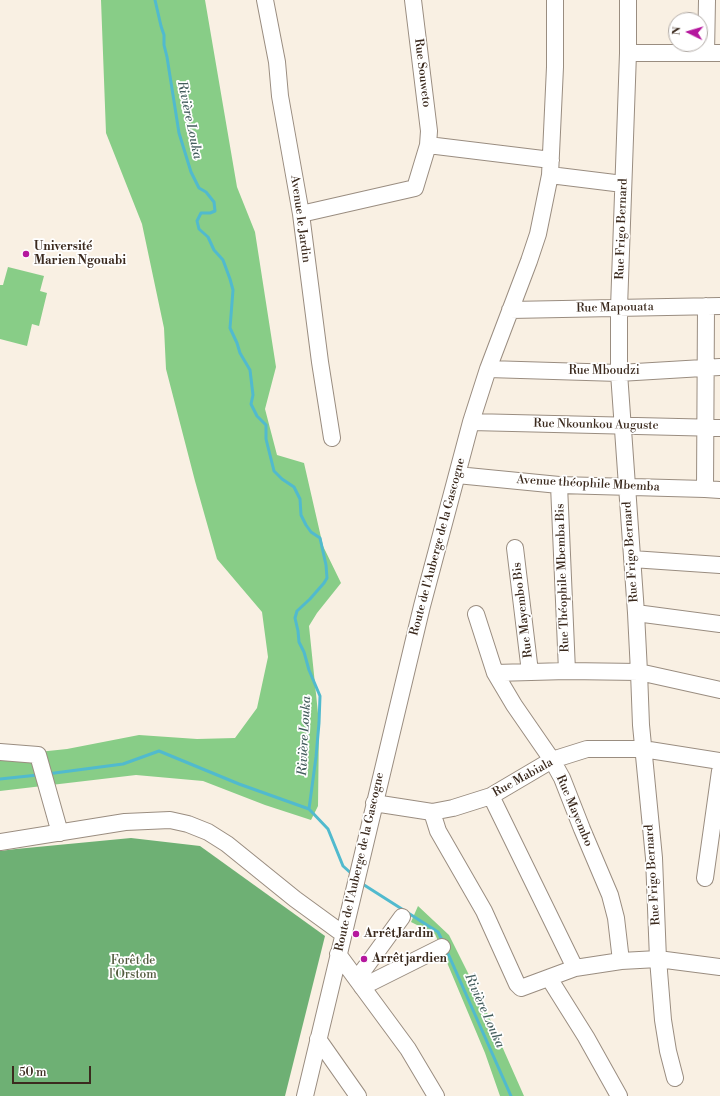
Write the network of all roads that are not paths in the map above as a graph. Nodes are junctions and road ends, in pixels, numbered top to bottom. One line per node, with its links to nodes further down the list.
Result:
1 (266, 0): 11 (street, Avenue le Jardin)
2 (413, 0): 8 (street, Rue Souweto)
3 (555, 0): 9 (street, Route de l'Auberge de la Gascogne)
4 (628, 0): 6 (street, Rue Frigo Bernard)
5 (707, 0): 7 (street)
6 (628, 53): 7 (street); 10 (street, Rue Frigo Bernard)
7 (713, 53)
8 (428, 145): 9 (street); 11 (street, Rue Souweto)
9 (550, 167): 10 (street); 14 (street, Route de l'Auberge de la Gascogne)
10 (623, 184): 13 (street, Rue Frigo Bernard)
11 (301, 214): 21 (street, Avenue le Jardin)
12 (713, 306): 13 (street, Rue Mapouata); 15 (street)
13 (619, 308): 14 (street, Rue Mapouata); 17 (street, Rue Frigo Bernard)
14 (510, 310): 16 (street, Route de l'Auberge de la Gascogne)
15 (713, 367): 17 (street, Rue Mboudzi); 20 (street)
16 (488, 369): 17 (street, Rue Mboudzi); 18 (street, Route de l'Auberge de la Gascogne)
17 (620, 372): 19 (street, Rue Frigo Bernard)
18 (471, 422): 19 (street, Rue Nkounkou Auguste); 22 (street, Route de l'Auberge de la Gascogne)
19 (623, 425): 20 (street, Rue Nkounkou Auguste); 24 (street, Rue Frigo Bernard)
20 (713, 428): 25 (street)
21 (332, 438)
22 (457, 475): 23 (street, Avenue théophile Mbemba); 43 (street, Route de l'Auberge de la Gascogne)
23 (559, 485): 24 (street, Avenue théophile Mbemba); 32 (street, Rue Théophile Mbemba Bis)
24 (627, 487): 25 (street, Avenue théophile Mbemba); 27 (street, Rue Frigo Bernard)
25 (712, 490)
26 (515, 548): 33 (street, Rue Mayembo Bis)
27 (632, 560): 28 (street); 29 (street, Rue Frigo Bernard)
28 (720, 566)
29 (636, 613): 31 (street); 34 (street, Rue Frigo Bernard)
30 (476, 614): 35 (street, Rue Mayembo)
31 (720, 624)
32 (567, 671): 33 (street); 34 (street)
33 (530, 672): 35 (street)
34 (639, 672): 36 (street); 37 (street, Rue Frigo Bernard)
35 (495, 674): 39 (street, Rue Mayembo)
36 (720, 690)
37 (644, 749): 39 (street, Rue Mabiala); 40 (street, Rue Mabiala); 52 (street, Rue Frigo Bernard)
38 (0, 752): 45 (street)
39 (552, 760): 42 (street, Rue Mabiala); 53 (street, Rue Mayembo)
40 (720, 761)
41 (720, 771): 47 (street)
42 (491, 796): 44 (street, Rue Mabiala); 55 (street)
43 (374, 803): 44 (street, Rue Mabiala); 49 (street, Route de l'Auberge de la Gascogne)
44 (432, 812): 56 (street)
45 (60, 833): 46 (street); 49 (street)
46 (0, 842)
47 (705, 878)
48 (402, 918): 57 (street)
49 (343, 934): 51 (street, Route de l'Auberge de la Gascogne)
50 (442, 946): 57 (street)
51 (338, 954): 57 (street); 58 (street, Route de l'Auberge de la Gascogne)
52 (658, 958): 53 (street); 54 (street); 59 (street, Rue Frigo Bernard)
53 (621, 961): 55 (street)
54 (720, 967)
55 (575, 968): 56 (street)
56 (549, 978): 63 (street)
57 (360, 983): 62 (street)
58 (318, 1039): 60 (street, Route de l'Auberge de la Gascogne); 61 (street)
59 (676, 1078)
60 (305, 1096)
61 (358, 1096)
62 (436, 1096)
63 (619, 1096)

